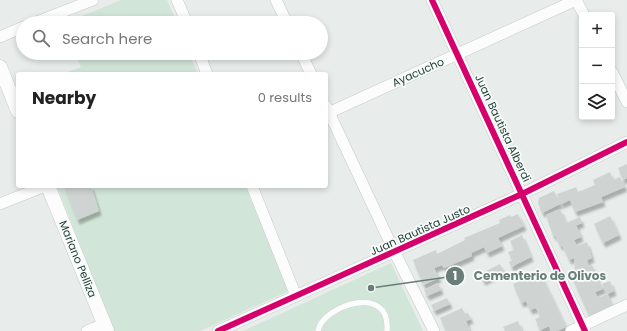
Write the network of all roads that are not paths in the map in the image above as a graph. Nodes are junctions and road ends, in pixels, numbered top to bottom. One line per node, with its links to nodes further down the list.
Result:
1 (93, 0): 7 (street)
2 (179, 0): 8 (street)
3 (276, 0): 9 (street)
4 (432, 0): 12 (street, Juan Bautista Alberdi)
5 (576, 0): 6 (street); 12 (street, Ayacucho)
6 (582, 12)
7 (52, 16)
8 (185, 16)
9 (284, 16)
10 (16, 30): 11 (street)
11 (0, 36)
12 (458, 54): 21 (street, Ayacucho); 27 (street, Juan Bautista Alberdi)
13 (202, 60): 16 (street)
14 (304, 60): 17 (street)
15 (0, 67): 20 (street)
16 (206, 72)
17 (310, 72)
18 (615, 78): 19 (street)
19 (627, 102)
20 (16, 106)
21 (328, 110)
22 (328, 112): 29 (street)
23 (627, 142): 27 (street, Juan Bautista Justo)
24 (42, 188): 28 (street)
25 (48, 188): 32 (street, Mariano Pelliza)
26 (253, 188): 30 (street)
27 (522, 194): 29 (street, Juan Bautista Justo); 33 (street, Juan Bautista Alberdi)
28 (0, 204)
29 (395, 253): 30 (street, Juan Bautista Justo); 38 (street)
30 (296, 296): 35 (street, Juan Bautista Justo)
31 (627, 305): 33 (street)
32 (106, 328): 34 (street)
33 (584, 328): 39 (street)
34 (87, 331)
35 (218, 331)
36 (318, 331): 37 (lane)
37 (387, 331)
38 (434, 331)
39 (571, 331)

